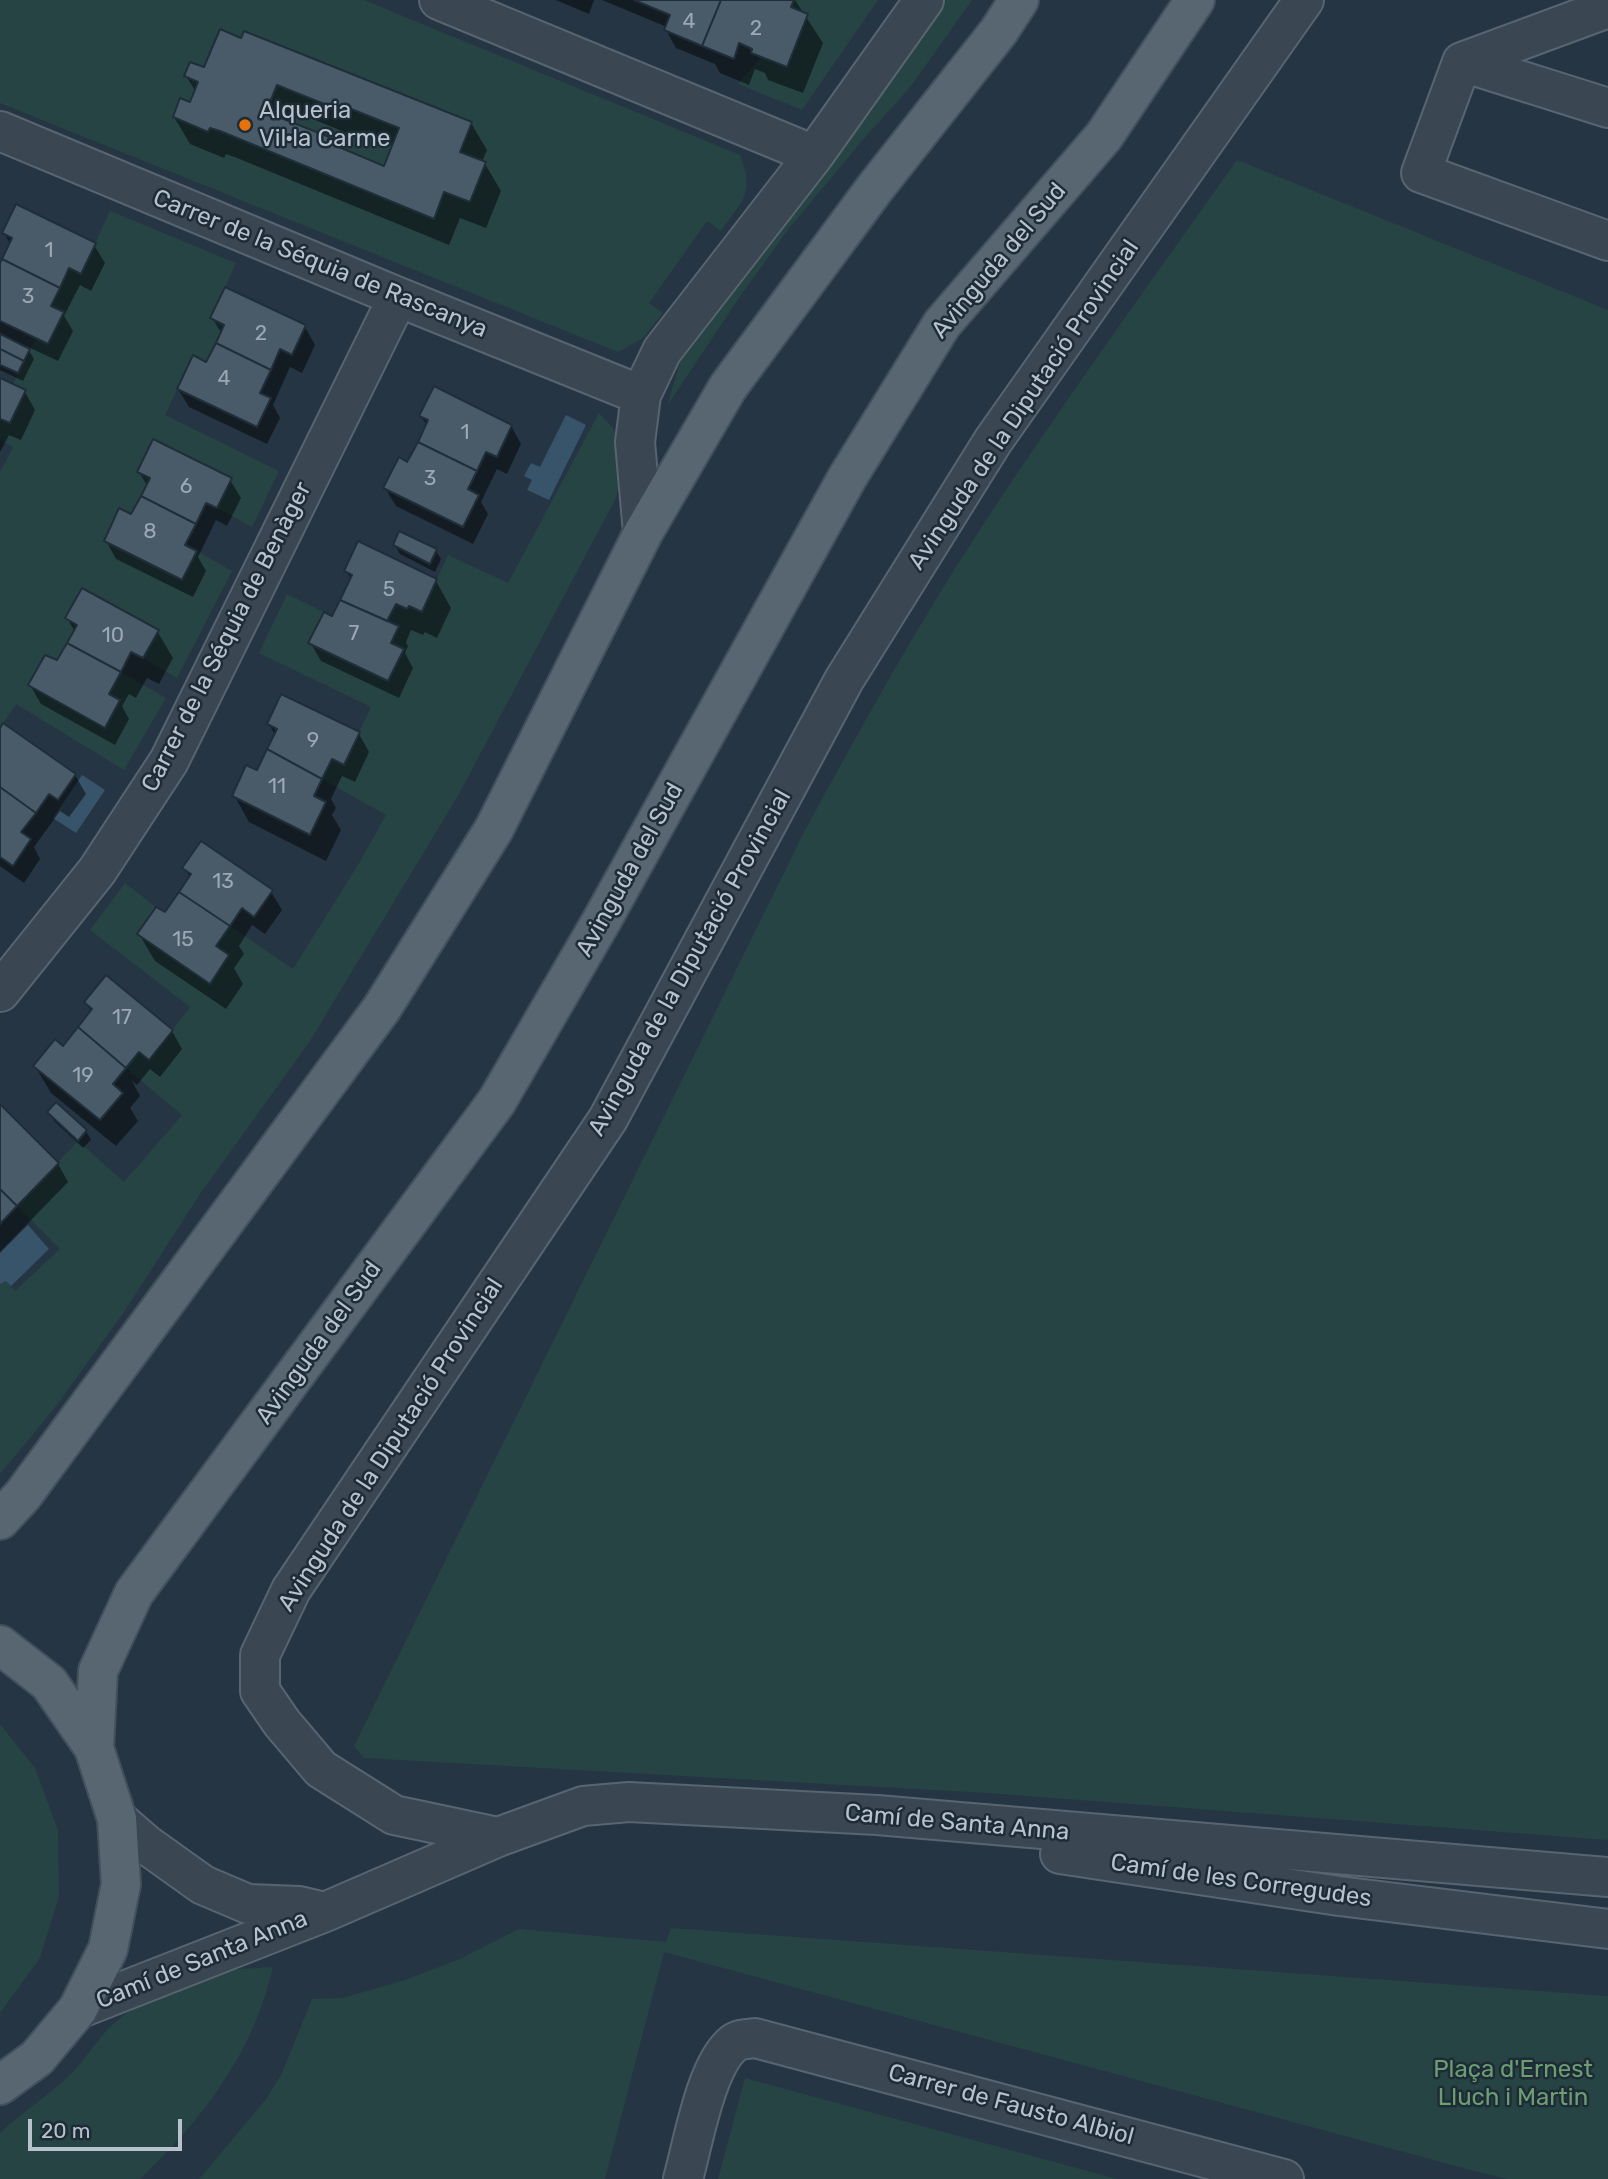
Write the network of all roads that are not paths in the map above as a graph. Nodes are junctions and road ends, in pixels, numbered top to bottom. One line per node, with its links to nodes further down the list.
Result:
1 (439, 0): 10 (street)
2 (924, 0): 10 (street)
3 (1019, 0): 14 (main road)
4 (1195, 0): 18 (main road, Avinguda del Sud)
5 (1304, 0): 21 (street, Avinguda de la Diputació Provincial)
6 (1608, 8): 7 (street)
7 (1462, 62): 8 (street); 11 (street)
8 (1608, 108)
9 (0, 131): 12 (street, Carrer de la Séquia de Rascanya)
10 (814, 155): 13 (street)
11 (1608, 241)
12 (398, 297): 13 (street, Carrer de la Séquia de Rascanya); 15 (street, Carrer de la Séquia de Benàger)
13 (641, 395): 14 (street)
14 (643, 533): 16 (main road)
15 (0, 992)
16 (0, 1520)
17 (0, 1645): 18 (main road)
18 (94, 1748): 20 (main road)
19 (877, 1815): 21 (street, Camí de Santa Anna); 22 (street, Camí de Santa Anna); 24 (street, Camí de les Corregudes)
20 (117, 1819): 23 (street, Camí de Santa Anna); 25 (main road)
21 (498, 1838): 23 (street, Camí de Santa Anna)
22 (1608, 1877)
23 (325, 1912): 25 (street, Camí de Santa Anna)
24 (1608, 1929)
25 (78, 2009): 26 (main road)
26 (0, 2085)
27 (683, 2179): 28 (street, Carrer de Fausto Albiol)
28 (1284, 2179)

